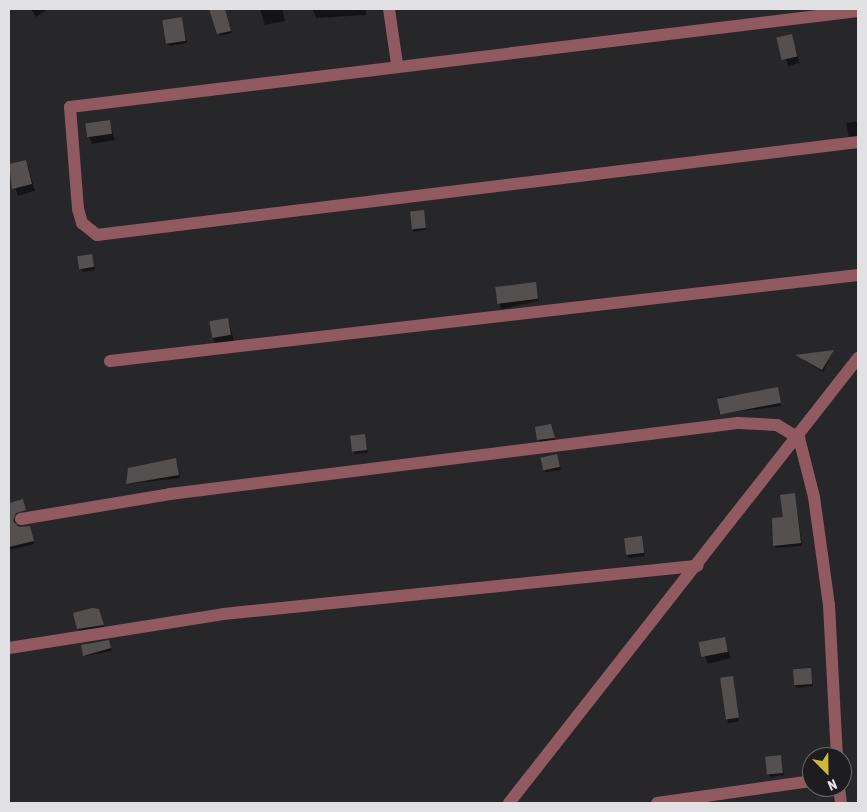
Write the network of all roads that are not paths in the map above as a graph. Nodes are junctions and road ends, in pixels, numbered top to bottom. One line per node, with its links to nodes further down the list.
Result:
1 (389, 9): 4 (street)
2 (858, 11): 3 (street)
3 (788, 14): 4 (street)
4 (397, 64): 5 (street)
5 (858, 142)
6 (858, 275): 8 (street)
7 (858, 358): 9 (street)
8 (110, 361)
9 (799, 438): 10 (street); 11 (street); 13 (street)
10 (21, 519)
11 (698, 566): 12 (street); 15 (street)
12 (9, 648)
13 (836, 747)
14 (802, 782): 16 (street)
15 (509, 803)
16 (657, 803)

